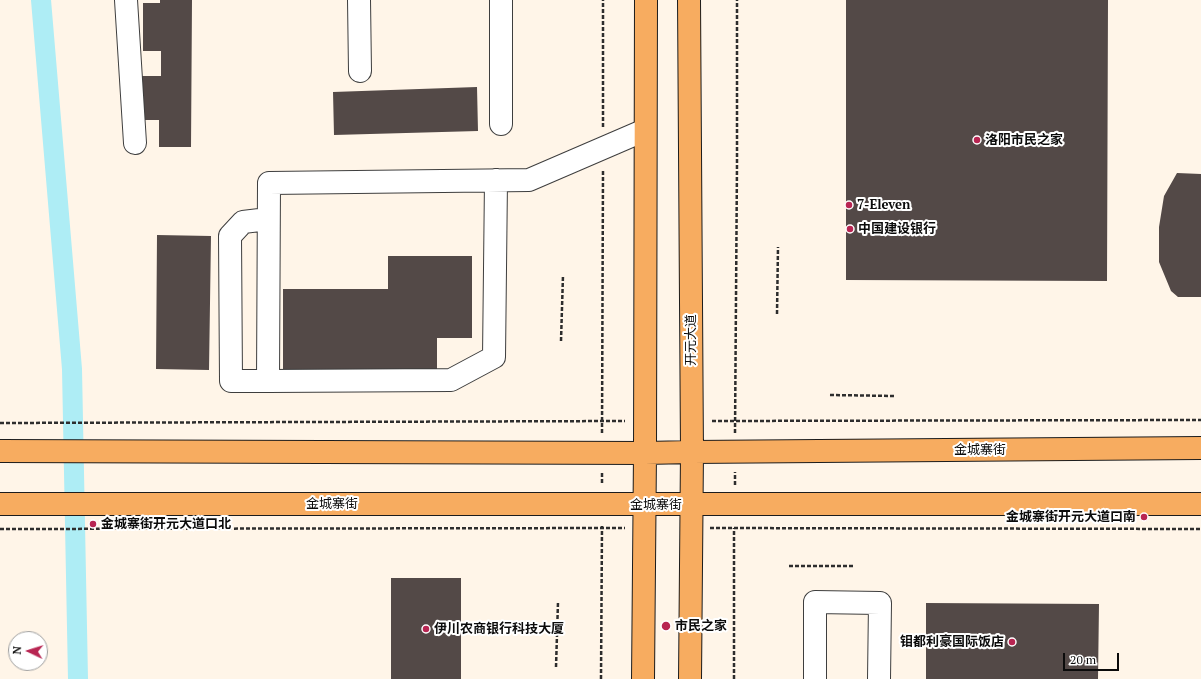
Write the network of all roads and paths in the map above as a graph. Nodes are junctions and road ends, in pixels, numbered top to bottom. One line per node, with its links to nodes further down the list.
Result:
1 (126, 0): 11 (lane)
2 (359, 0): 8 (lane)
3 (501, 0): 9 (lane)
4 (603, 0): 12 (path)
5 (646, 0): 10 (main road)
6 (690, 0): 27 (main road, 开元大道)
7 (737, 0): 26 (path)
8 (360, 71)
9 (501, 124)
10 (646, 130): 12 (lane); 29 (main road)
11 (135, 143)
12 (603, 148): 13 (lane); 28 (path)
13 (496, 180): 14 (lane); 19 (lane)
14 (268, 219): 19 (lane); 19 (lane)
15 (778, 247): 17 (path)
16 (563, 275): 18 (path)
17 (777, 314)
18 (561, 341)
19 (268, 381)
20 (830, 395): 21 (path)
21 (896, 396)
22 (111, 422): 23 (path)
23 (0, 423)
24 (1201, 448): 26 (main road, 金城寨街)
25 (0, 451): 28 (main road, 金城寨街)
26 (735, 451): 27 (main road, 金城寨街); 35 (path)
27 (692, 452): 29 (main road, 金城寨街); 34 (main road, 开元大道)
28 (602, 453): 29 (main road, 金城寨街); 32 (path)
29 (645, 453): 33 (main road)
30 (0, 504): 32 (main road, 金城寨街)
31 (1201, 504): 35 (main road, 金城寨街)
32 (602, 505): 33 (main road, 金城寨街); 42 (path)
33 (644, 505): 34 (main road, 金城寨街); 43 (main road)
34 (691, 505): 35 (main road, 金城寨街); 44 (main road, 开元大道)
35 (735, 505): 45 (path)
36 (111, 528): 37 (path)
37 (0, 529)
38 (789, 566): 39 (path)
39 (855, 566)
40 (558, 602): 41 (path)
41 (556, 667)
42 (602, 679)
43 (643, 679)
44 (690, 679)
45 (734, 679)
46 (815, 679): 47 (lane)
47 (879, 679)

